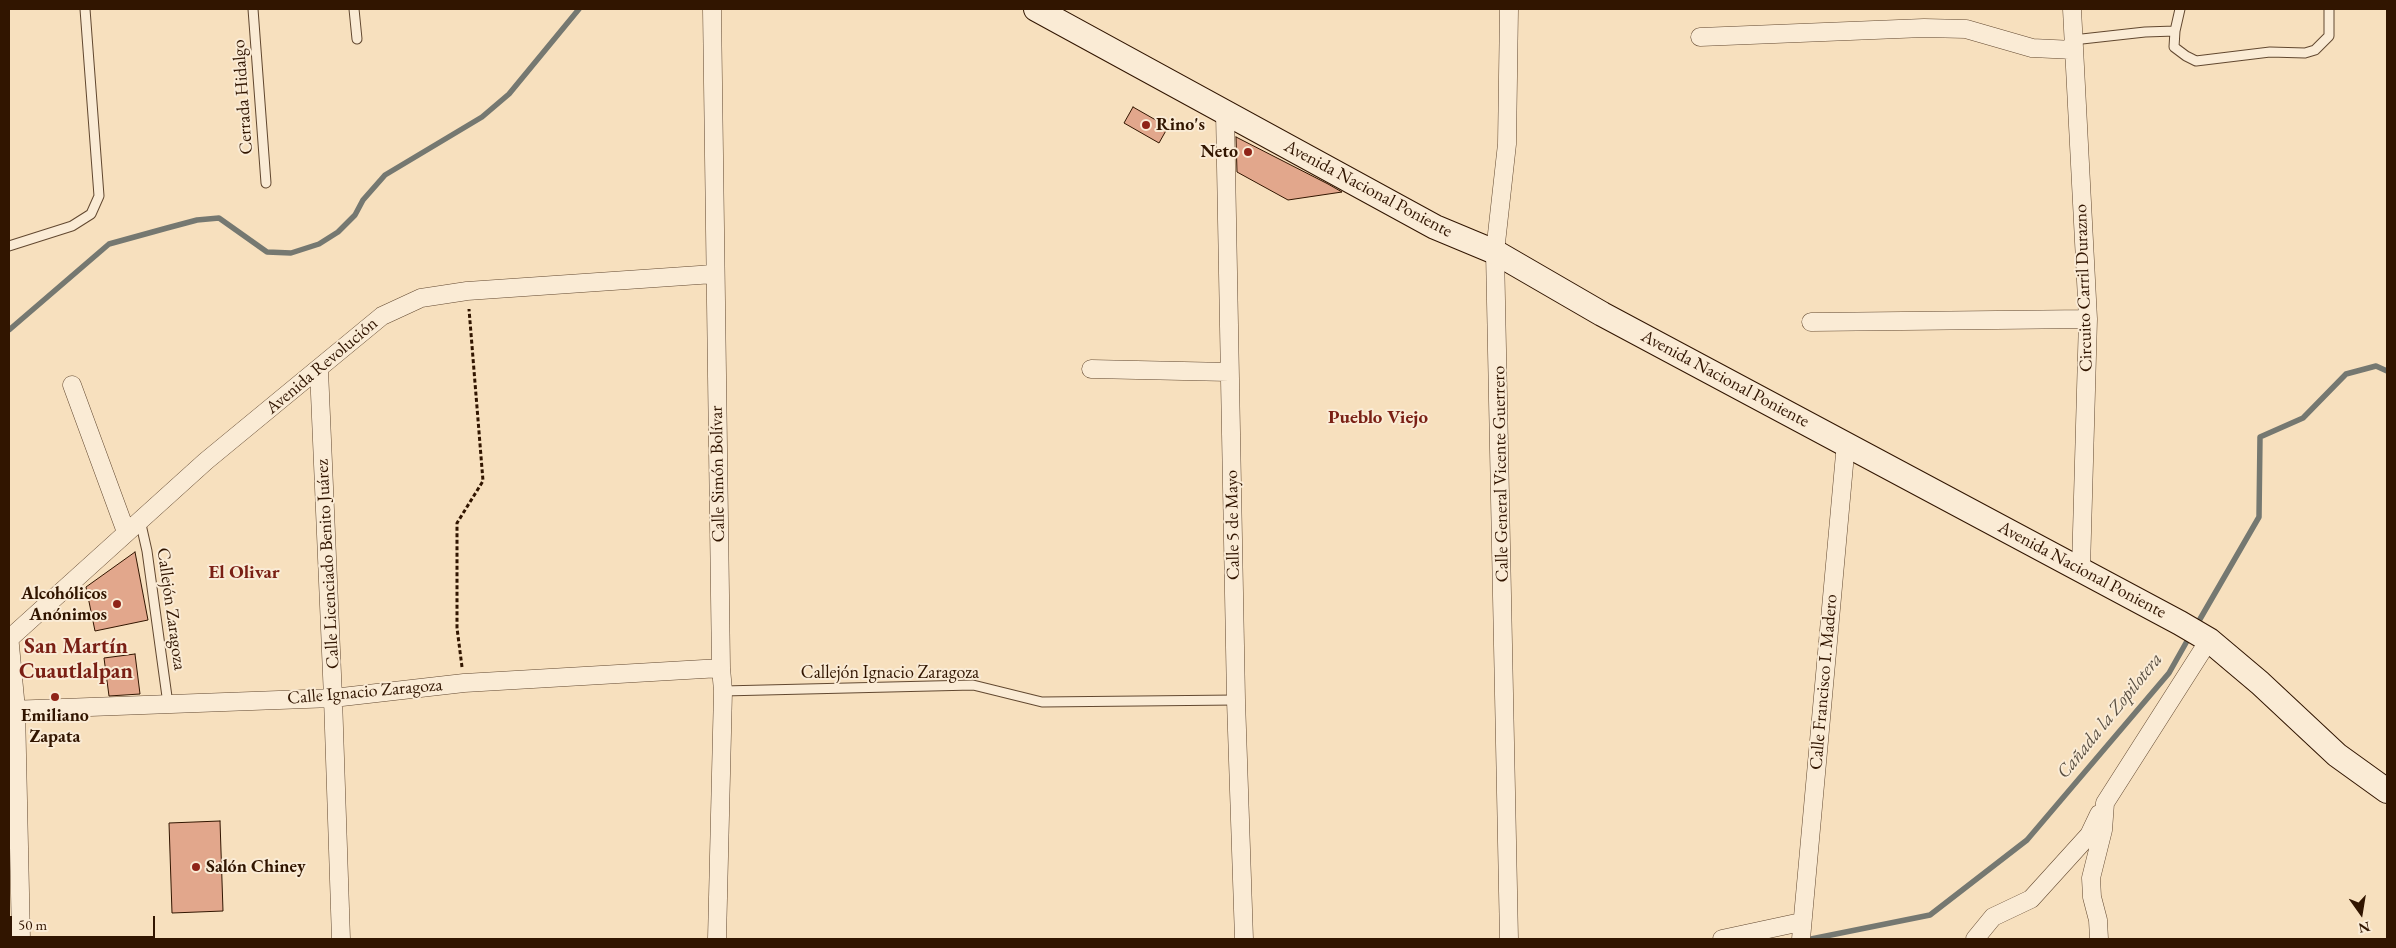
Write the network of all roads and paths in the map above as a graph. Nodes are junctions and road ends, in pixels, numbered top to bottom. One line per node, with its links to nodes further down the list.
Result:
1 (85, 9): 16 (lane)
2 (253, 9): 15 (lane, Cerrada Hidalgo)
3 (354, 9): 12 (lane)
4 (712, 9): 18 (street, Calle Simón Bolívar)
5 (1036, 9): 14 (street, Avenida Nacional Poniente)
6 (1509, 9): 17 (street, Calle General Vicente Guerrero)
7 (2072, 9): 13 (street, Circuito Carril Durazno)
8 (2180, 9): 10 (lane)
9 (2329, 9): 10 (lane)
10 (2174, 31): 13 (lane)
11 (1700, 37): 13 (street)
12 (357, 39)
13 (2074, 45): 20 (street, Circuito Carril Durazno)
14 (1225, 112): 17 (street, Avenida Nacional Poniente); 24 (street, Calle 5 de Mayo)
15 (266, 184)
16 (9, 246)
17 (1495, 252): 26 (street, Avenida Nacional Poniente); 46 (street, Calle General Vicente Guerrero)
18 (714, 274): 19 (street, Avenida Revolución); 32 (street, Calle Simón Bolívar)
19 (467, 291): 23 (street, Avenida Revolución); 33 (path)
20 (2088, 318): 21 (street); 29 (street, Circuito Carril Durazno)
21 (1811, 322)
22 (1091, 369): 24 (street)
23 (319, 370): 27 (street, Avenida Revolución); 35 (street, Calle Licenciado Benito Juárez)
24 (1229, 372): 36 (street, Calle 5 de Mayo)
25 (72, 385): 28 (street)
26 (1846, 443): 29 (street, Avenida Nacional Poniente); 41 (street, Calle Francisco I. Madero)
27 (140, 520): 28 (street, Avenida Revolución); 37 (lane, Callejón Zaragoza)
28 (126, 532): 30 (street, Avenida Revolución)
29 (2081, 568): 31 (street, Avenida Nacional Poniente)
30 (9, 637): 38 (street)
31 (2209, 640): 39 (street, Avenida Nacional Poniente); 40 (street)
32 (721, 668): 33 (street, Calle Ignacio Zaragoza); 34 (street, Calle Simón Bolívar)
33 (464, 683): 35 (street, Calle Ignacio Zaragoza)
34 (723, 691): 36 (lane, Callejón Ignacio Zaragoza); 44 (street, Calle Simón Bolívar)
35 (333, 698): 37 (street, Calle Ignacio Zaragoza); 43 (street, Calle Licenciado Benito Juárez)
36 (1236, 700): 45 (street, Calle 5 de Mayo)
37 (168, 704): 38 (street, Calle Ignacio Zaragoza)
38 (12, 710): 42 (street)
39 (2387, 790)
40 (2105, 803): 49 (street); 50 (street)
41 (1801, 922): 47 (street); 48 (street, Calle Francisco I. Madero)
42 (21, 939)
43 (341, 939)
44 (717, 939)
45 (1244, 939)
46 (1509, 939)
47 (1722, 939)
48 (1801, 939)
49 (1975, 939)
50 (2099, 939)

